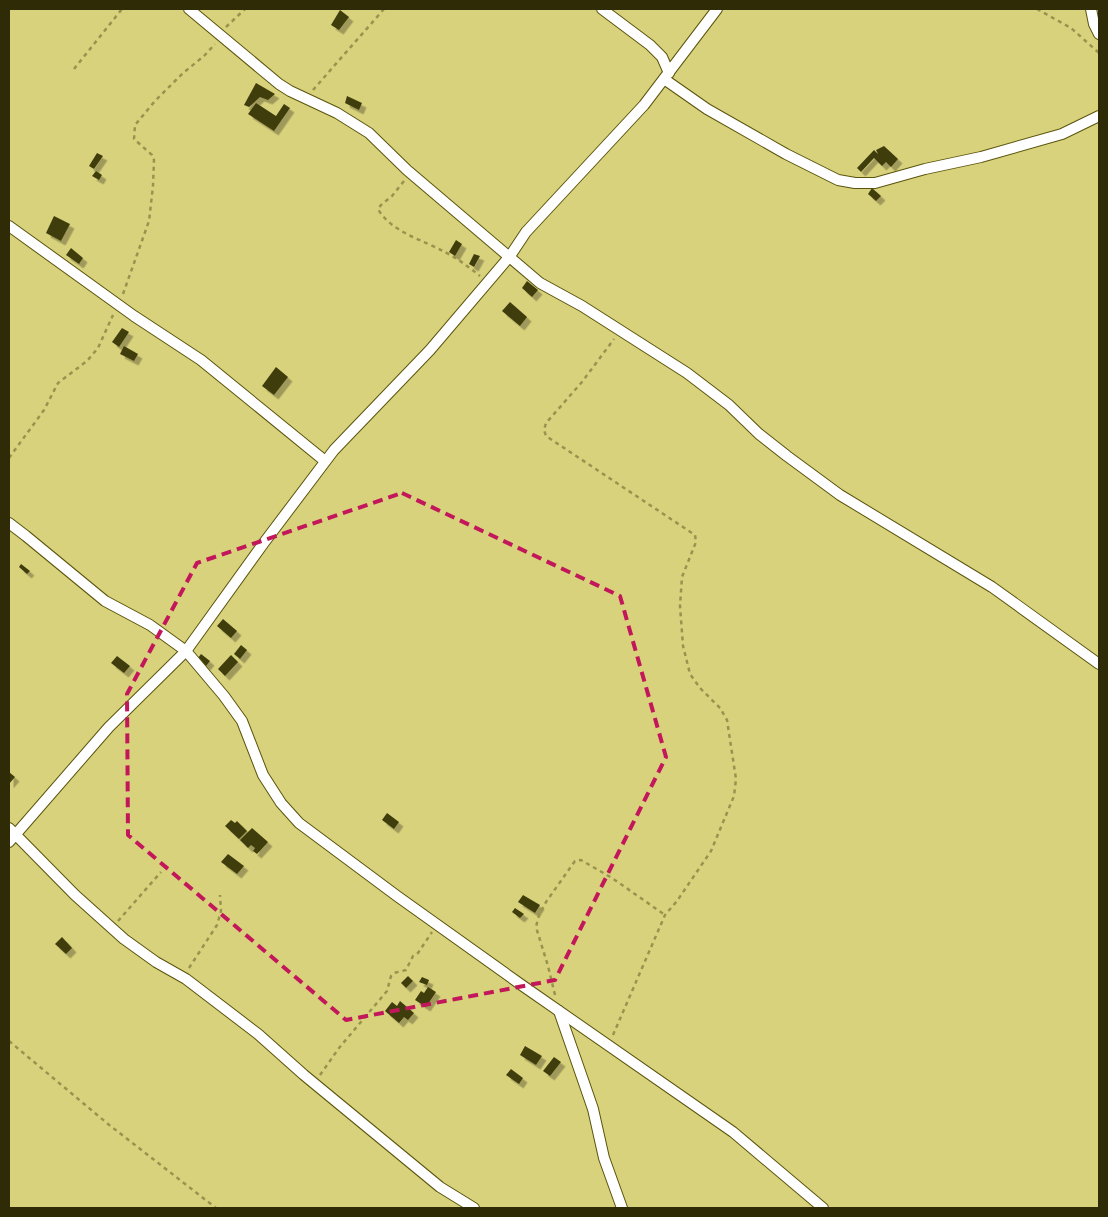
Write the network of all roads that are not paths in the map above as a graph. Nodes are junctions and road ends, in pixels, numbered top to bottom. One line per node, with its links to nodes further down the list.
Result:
1 (189, 9): 9 (street)
2 (602, 9): 6 (street)
3 (717, 9): 6 (street)
4 (1091, 9): 5 (street)
5 (1099, 34)
6 (666, 76): 7 (street); 9 (street)
7 (1099, 116)
8 (9, 226): 10 (street)
9 (510, 256): 10 (street); 13 (street)
10 (326, 461): 12 (street)
11 (9, 524): 12 (street)
12 (186, 650): 14 (street); 16 (street)
13 (1099, 664)
14 (12, 831): 15 (street); 17 (street)
15 (9, 842)
16 (558, 1011): 18 (street); 19 (street)
17 (474, 1208)
18 (622, 1208)
19 (823, 1208)

